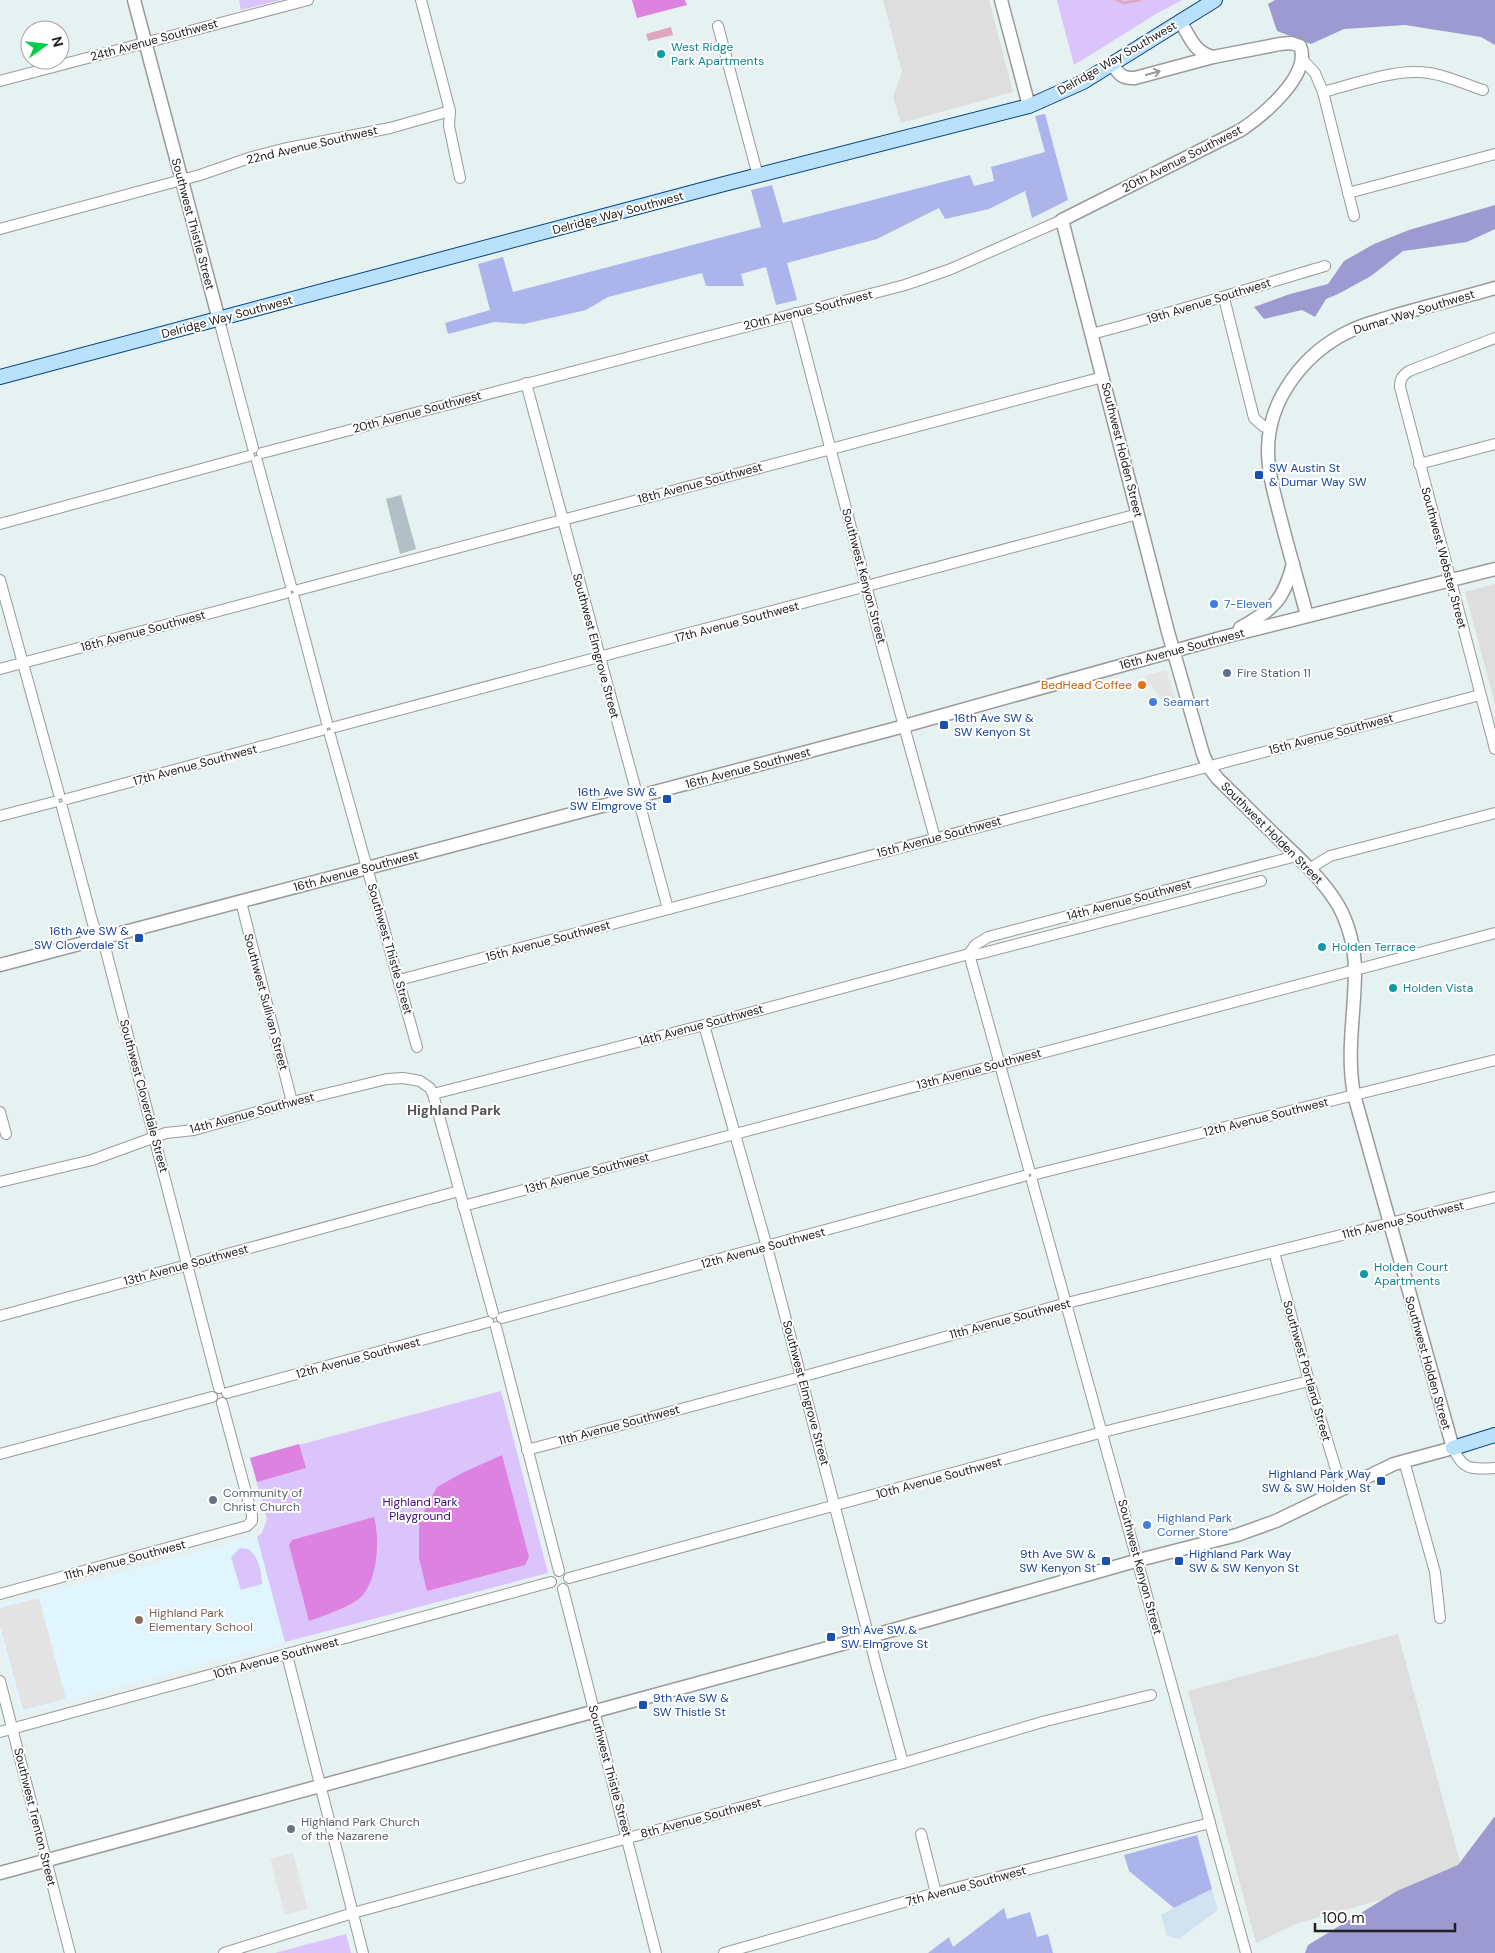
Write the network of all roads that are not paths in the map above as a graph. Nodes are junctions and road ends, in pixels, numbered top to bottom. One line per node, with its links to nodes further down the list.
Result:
1 (134, 0): 8 (street, Southwest Thistle Street)
2 (308, 0): 8 (street, 24th Avenue Southwest)
3 (421, 0): 16 (street)
4 (1001, 0): 15 (street)
5 (1215, 0): 6 (main road, Delridge Way Southwest)
6 (1180, 21): 9 (street); 11 (main road, Delridge Way Southwest)
7 (718, 26): 18 (street)
8 (145, 42): 12 (street, 24th Avenue Southwest); 20 (street, Southwest Thistle Street)
9 (1214, 57): 10 (street); 11 (street, one-way to 9)
10 (1302, 60): 14 (street); 23 (street, 20th Avenue Southwest)
11 (1112, 64): 15 (main road, Delridge Way Southwest)
12 (0, 81)
13 (1483, 90): 14 (street)
14 (1323, 92): 21 (street)
15 (1029, 106): 18 (main road, Delridge Way Southwest)
16 (450, 111): 19 (street); 20 (street, 22nd Avenue Southwest)
17 (1495, 154): 21 (street)
18 (758, 176): 29 (main road, Delridge Way Southwest)
19 (460, 178)
20 (182, 180): 24 (street, 22nd Avenue Southwest); 29 (street, Southwest Thistle Street)
21 (1348, 193): 22 (street)
22 (1354, 216)
23 (1062, 220): 28 (street, 20th Avenue Southwest); 30 (street, Southwest Holden Street)
24 (0, 229)
25 (1326, 266): 27 (street, 19th Avenue Southwest)
26 (1495, 288): 35 (street, Dumar Way Southwest)
27 (1224, 298): 30 (street, 19th Avenue Southwest); 35 (street)
28 (795, 313): 34 (street, 20th Avenue Southwest); 37 (street, Southwest Kenyon Street)
29 (218, 320): 32 (main road, Delridge Way Southwest); 38 (street, Southwest Thistle Street)
30 (1091, 334): 33 (street, Southwest Holden Street)
31 (1495, 338): 39 (street, Southwest Webster Street)
32 (0, 377)
33 (1103, 377): 37 (street, 18th Avenue Southwest); 40 (street, Southwest Holden Street)
34 (526, 384): 38 (street, 20th Avenue Southwest); 41 (street, Southwest Elmgrove Street)
35 (1271, 429): 43 (street, Dumar Way Southwest)
36 (1495, 444): 39 (street)
37 (831, 448): 41 (street, 18th Avenue Southwest); 47 (street, Southwest Kenyon Street)
38 (255, 455): 42 (street, 20th Avenue Southwest); 48 (street, Southwest Thistle Street)
39 (1419, 464): 46 (street, Southwest Webster Street)
40 (1138, 514): 47 (street, 17th Avenue Southwest); 51 (street, Southwest Holden Street)
41 (562, 520): 48 (street, 18th Avenue Southwest); 52 (street, Southwest Elmgrove Street)
42 (0, 524)
43 (1293, 564): 49 (street, Dumar Way Southwest); 50 (street)
44 (1495, 569): 46 (street, 16th Avenue Southwest)
45 (0, 580): 53 (street, Southwest Cloverdale Street)
46 (1450, 580): 49 (street, 16th Avenue Southwest); 55 (street, Southwest Webster Street)
47 (867, 587): 52 (street, 17th Avenue Southwest); 56 (street, Southwest Kenyon Street)
48 (292, 592): 53 (street, 18th Avenue Southwest); 57 (street, Southwest Thistle Street)
49 (1307, 616): 50 (street, 16th Avenue Southwest)
50 (1224, 638): 51 (street, 16th Avenue Southwest)
51 (1173, 651): 56 (street, 16th Avenue Southwest); 59 (street, Southwest Holden Street)
52 (599, 658): 57 (street, 17th Avenue Southwest); 60 (street, Southwest Elmgrove Street)
53 (23, 663): 54 (street, 18th Avenue Southwest); 61 (street, Southwest Cloverdale Street)
54 (0, 669)
55 (1480, 695): 58 (street, Southwest Webster Street); 59 (street, 15th Avenue Southwest)
56 (904, 726): 60 (street, 16th Avenue Southwest); 64 (street, Southwest Kenyon Street)
57 (329, 729): 61 (street, 17th Avenue Southwest); 66 (street, Southwest Thistle Street)
58 (1495, 750)
59 (1208, 766): 64 (street, 15th Avenue Southwest); 65 (street, Southwest Holden Street)
60 (636, 797): 66 (street, 16th Avenue Southwest); 70 (street, Southwest Elmgrove Street)
61 (60, 800): 63 (street, 17th Avenue Southwest); 72 (street, Southwest Cloverdale Street)
62 (1495, 813): 67 (street)
63 (0, 816)
64 (935, 838): 70 (street, 15th Avenue Southwest)
65 (1296, 856): 67 (street, Southwest Holden Street); 73 (street, 14th Avenue Southwest)
66 (367, 869): 69 (street, 16th Avenue Southwest); 76 (street, Southwest Thistle Street)
67 (1309, 869): 75 (street, Southwest Holden Street)
68 (1261, 881): 73 (street, 14th Avenue Southwest)
69 (240, 902): 72 (street, 16th Avenue Southwest); 83 (street, Southwest Sullivan Street)
70 (668, 909): 76 (street, 15th Avenue Southwest)
71 (1495, 933): 75 (street, 13th Avenue Southwest)
72 (101, 939): 74 (street, 16th Avenue Southwest); 87 (street, Southwest Cloverdale Street)
73 (969, 954): 77 (street, 14th Avenue Southwest); 80 (street, Southwest Kenyon Street)
74 (0, 965)
75 (1355, 971): 80 (street, 13th Avenue Southwest); 82 (street, Southwest Holden Street)
76 (398, 980): 78 (street, Southwest Thistle Street)
77 (704, 1025): 81 (street, 14th Avenue Southwest); 86 (street, Southwest Elmgrove Street)
78 (417, 1047)
79 (1495, 1060): 82 (street, 12th Avenue Southwest)
80 (1000, 1064): 86 (street, 13th Avenue Southwest); 88 (street, Southwest Kenyon Street)
81 (433, 1094): 83 (street, 14th Avenue Southwest); 90 (street)
82 (1354, 1095): 88 (street, 12th Avenue Southwest); 93 (street, Southwest Holden Street)
83 (292, 1102): 87 (street, 14th Avenue Southwest)
84 (0, 1112): 85 (street)
85 (6, 1134)
86 (734, 1134): 92 (street, 13th Avenue Southwest); 94 (street, Southwest Elmgrove Street)
87 (154, 1136): 89 (street, 14th Avenue Southwest); 96 (street, Southwest Cloverdale Street)
88 (1030, 1175): 94 (street, 12th Avenue Southwest); 97 (street, Southwest Kenyon Street)
89 (0, 1182)
90 (459, 1191): 92 (street); 96 (street, 13th Avenue Southwest)
91 (1495, 1197): 93 (street, 11th Avenue Southwest)
92 (463, 1206): 99 (street)
93 (1389, 1223): 95 (street, 11th Avenue Southwest); 105 (street, Southwest Holden Street)
94 (767, 1247): 99 (street, 12th Avenue Southwest); 100 (street, Southwest Elmgrove Street)
95 (1274, 1252): 97 (street, 11th Avenue Southwest); 101 (street, Southwest Portland Street)
96 (188, 1265): 98 (street, 13th Avenue Southwest); 102 (street, Southwest Cloverdale Street)
97 (1067, 1303): 100 (street, 11th Avenue Southwest); 103 (street, Southwest Kenyon Street)
98 (0, 1316)
99 (495, 1320): 102 (street, 12th Avenue Southwest); 106 (street)
100 (801, 1377): 106 (street, 11th Avenue Southwest); 111 (street, Southwest Elmgrove Street)
101 (1309, 1381): 103 (street, 10th Avenue Southwest); 110 (street, Southwest Portland Street)
102 (223, 1395): 107 (street); 112 (street, Southwest Cloverdale Street)
103 (1103, 1432): 111 (street, 10th Avenue Southwest); 113 (street, Southwest Kenyon Street)
104 (1495, 1435): 105 (main road)
105 (1452, 1448): 108 (street); 109 (street)
106 (527, 1450): 114 (street)
107 (0, 1454)
108 (1404, 1462): 110 (street); 119 (street)
109 (1495, 1468)
110 (1342, 1489): 113 (street)
111 (835, 1506): 115 (street, 10th Avenue Southwest); 120 (street, Southwest Elmgrove Street)
112 (250, 1524): 118 (street, 11th Avenue Southwest)
113 (1139, 1560): 120 (street); 129 (street, Southwest Kenyon Street)
114 (559, 1571): 115 (street); 116 (street)
115 (569, 1578): 117 (street)
116 (551, 1582): 117 (street); 121 (street, 10th Avenue Southwest)
117 (563, 1589): 124 (street, Southwest Thistle Street)
118 (0, 1594)
119 (1440, 1618)
120 (868, 1636): 124 (street); 127 (street, Southwest Elmgrove Street)
121 (287, 1655): 125 (street, 10th Avenue Southwest); 128 (street)
122 (0, 1681): 125 (street, Southwest Trenton Street)
123 (1151, 1695): 127 (street, 8th Avenue Southwest)
124 (594, 1711): 128 (street); 131 (street, Southwest Thistle Street)
125 (12, 1729): 126 (street, 10th Avenue Southwest); 132 (street, Southwest Trenton Street)
126 (0, 1732)
127 (903, 1763): 131 (street, 8th Avenue Southwest)
128 (320, 1786): 132 (street); 135 (street)
129 (1210, 1823): 134 (street, 7th Avenue Southwest); 141 (street, Southwest Kenyon Street)
130 (921, 1834): 134 (street)
131 (628, 1838): 135 (street, 8th Avenue Southwest); 139 (street, Southwest Thistle Street)
132 (46, 1861): 133 (street); 136 (street, Southwest Trenton Street)
133 (0, 1873)
134 (936, 1893): 140 (street, 7th Avenue Southwest)
135 (353, 1913): 137 (street, 8th Avenue Southwest); 138 (street)
136 (70, 1953)
137 (224, 1953)
138 (363, 1953)
139 (656, 1953)
140 (724, 1953)
141 (1246, 1953)

